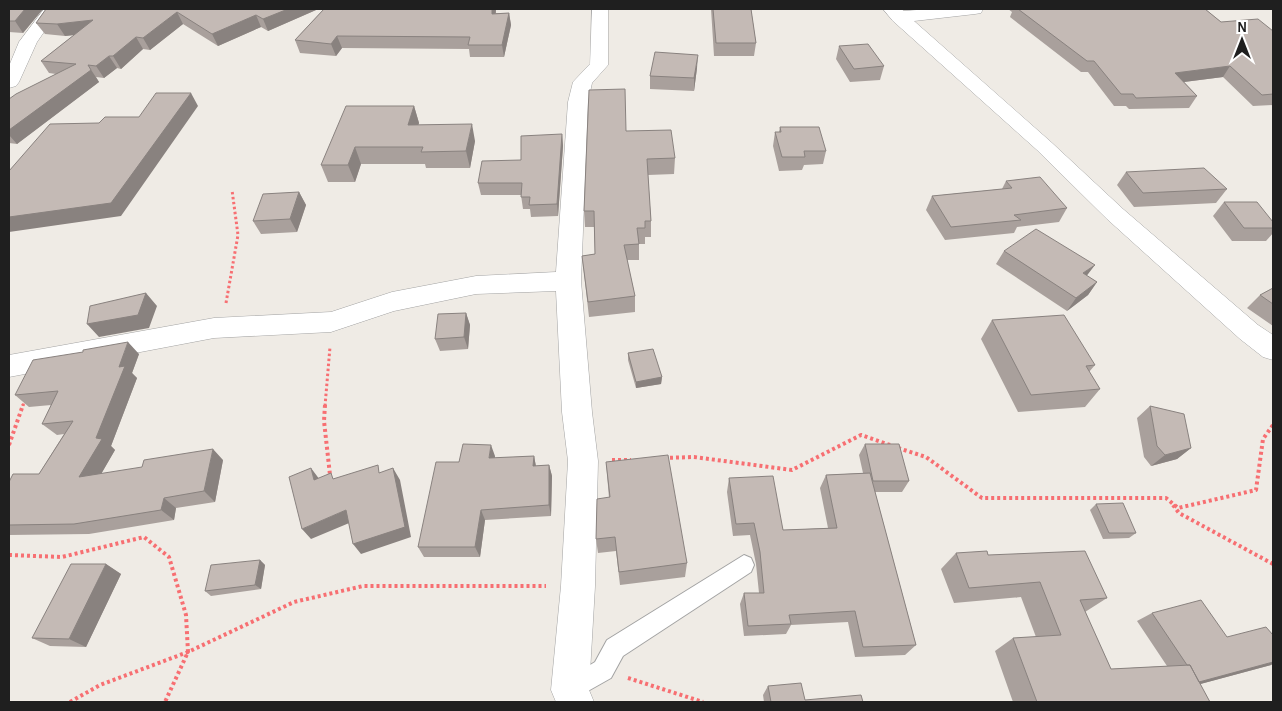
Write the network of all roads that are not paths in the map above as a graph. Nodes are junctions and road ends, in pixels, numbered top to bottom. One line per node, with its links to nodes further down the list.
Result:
1 (52, 9): 5 (street)
2 (600, 9): 8 (street)
3 (975, 9): 4 (street)
4 (895, 13): 9 (street)
5 (28, 42): 6 (street); 7 (street)
6 (9, 47)
7 (9, 82)
8 (568, 281): 10 (street); 12 (street)
9 (1273, 349)
10 (21, 364)
11 (744, 564): 12 (lane)
12 (573, 696)

